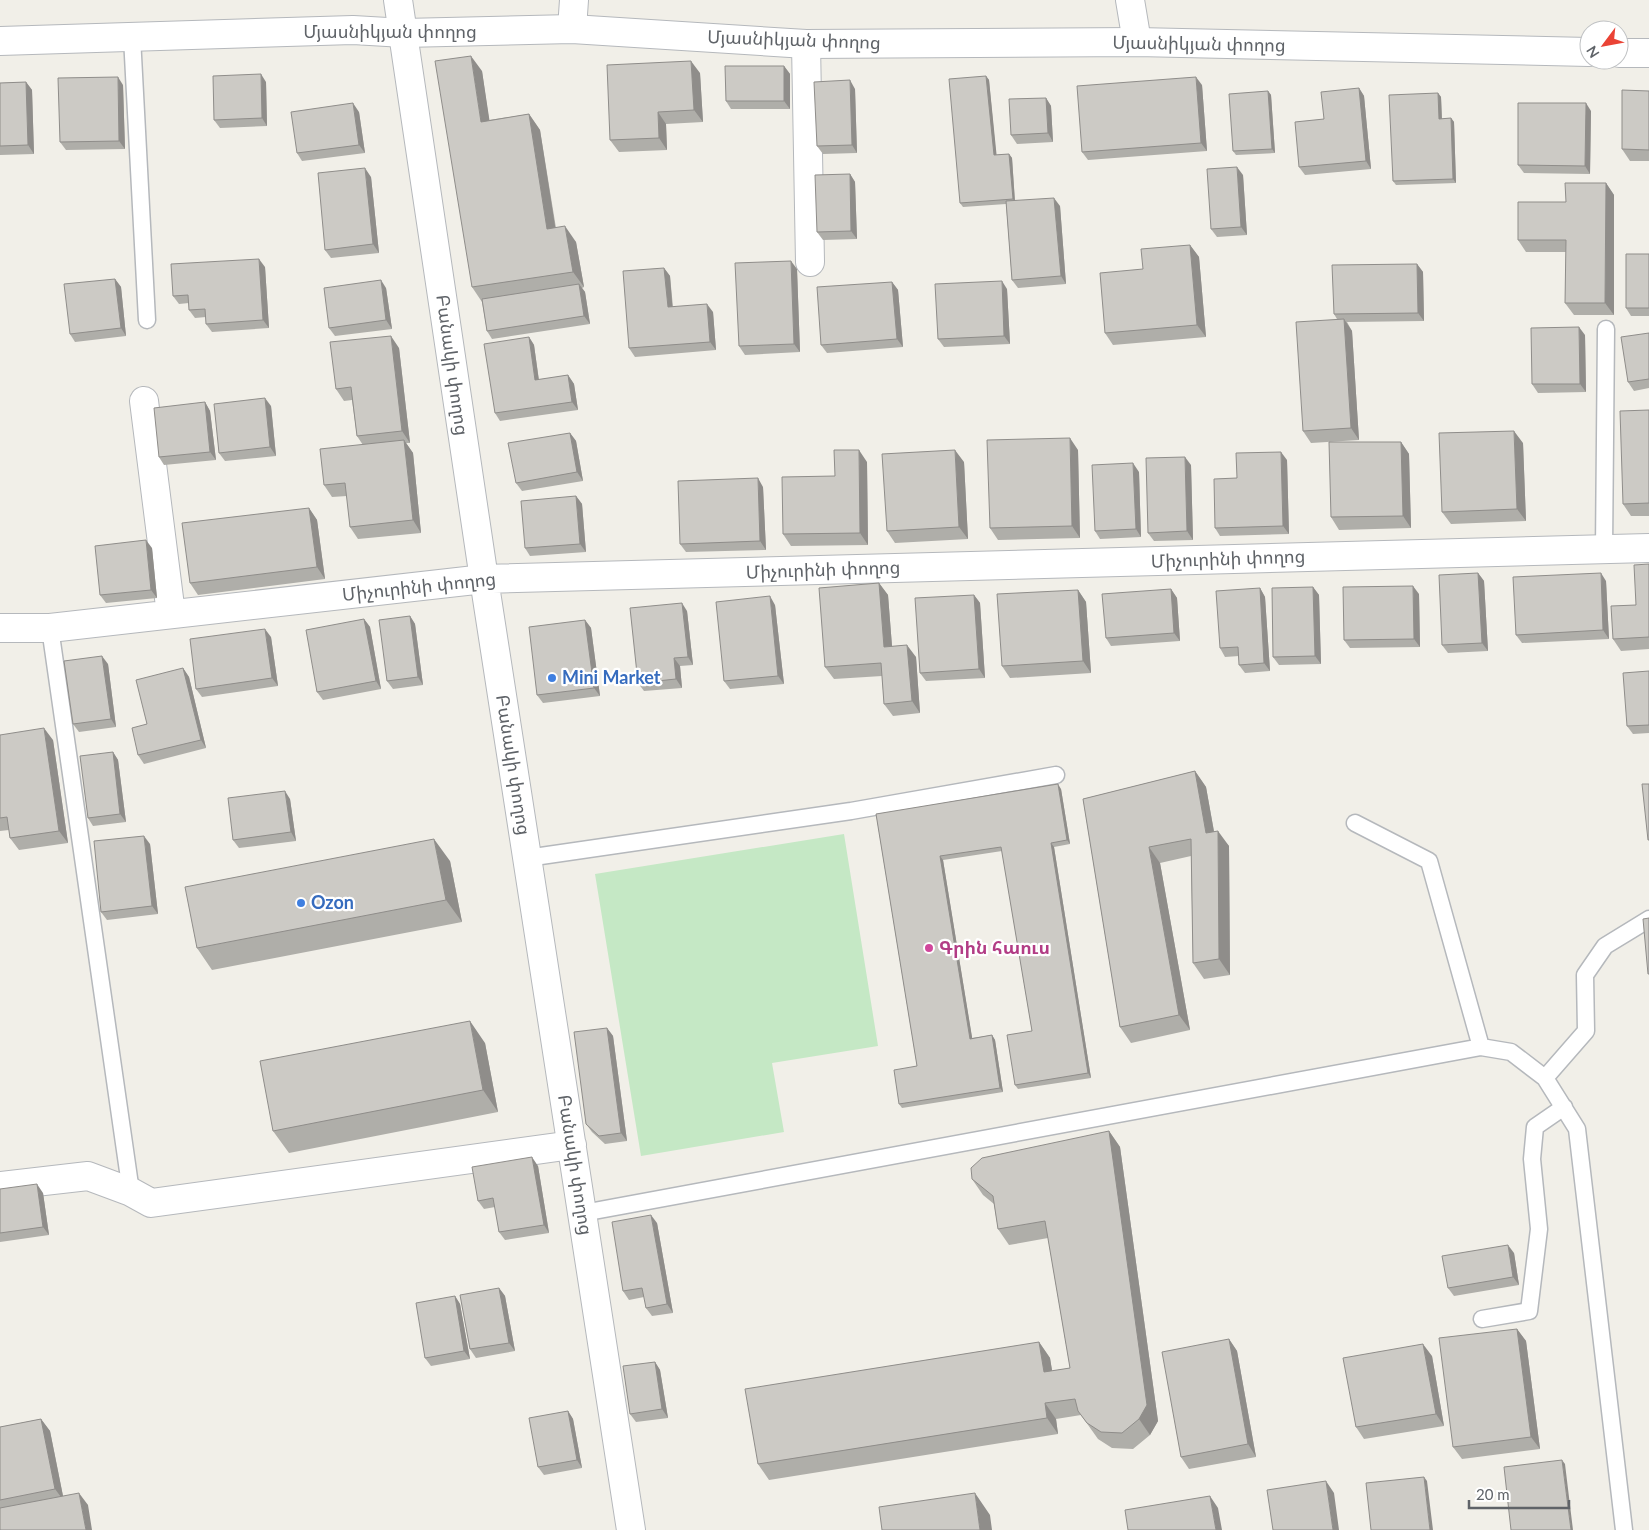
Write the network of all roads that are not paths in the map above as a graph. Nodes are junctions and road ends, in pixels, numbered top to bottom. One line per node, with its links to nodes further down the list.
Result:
1 (398, 0): 5 (street, Բանակի փողոց)
2 (574, 0): 4 (street)
3 (1130, 0): 8 (street)
4 (572, 29): 5 (street, Մյասնիկյան փողոց); 9 (street, Մյասնիկյան փողոց)
5 (404, 33): 6 (street, Մյասնիկյան փողոց); 19 (street, Բանակի փողոց)
6 (132, 37): 7 (street, Մյասնիկյան փողոց); 14 (lane)
7 (0, 41)
8 (1137, 42): 9 (street, Մյասնիկյան փողոց); 10 (street, Մյասնիկյան փողոց)
9 (806, 44): 13 (street)
10 (1579, 52)
11 (1629, 53): 12 (street)
12 (1649, 53)
13 (810, 262)
14 (147, 320)
15 (1606, 329): 18 (lane)
16 (144, 402): 20 (street)
17 (1649, 548): 18 (street, Միչուրինի փողոց)
18 (1604, 549): 19 (street, Միչուրինի փողոց)
19 (484, 579): 20 (street, Միչուրինի փողոց); 25 (street, Բանակի փողոց)
20 (171, 614): 22 (street, Միչուրինի փողոց)
21 (0, 628): 22 (street, Միչուրինի փողոց)
22 (50, 628): 32 (lane)
23 (1056, 775): 25 (lane)
24 (1355, 823): 27 (lane)
25 (527, 858): 30 (street, Բանակի փողոց)
26 (1649, 919): 28 (lane)
27 (1481, 1046): 28 (lane); 33 (lane)
28 (1545, 1078): 29 (lane)
29 (1564, 1107): 34 (lane); 36 (lane)
30 (572, 1145): 32 (street); 33 (street, Բանակի փողոց)
31 (0, 1186): 32 (street)
32 (131, 1192)
33 (583, 1213): 35 (street, Բանակի փողոց)
34 (1482, 1319)
35 (631, 1530)
36 (1624, 1530)

